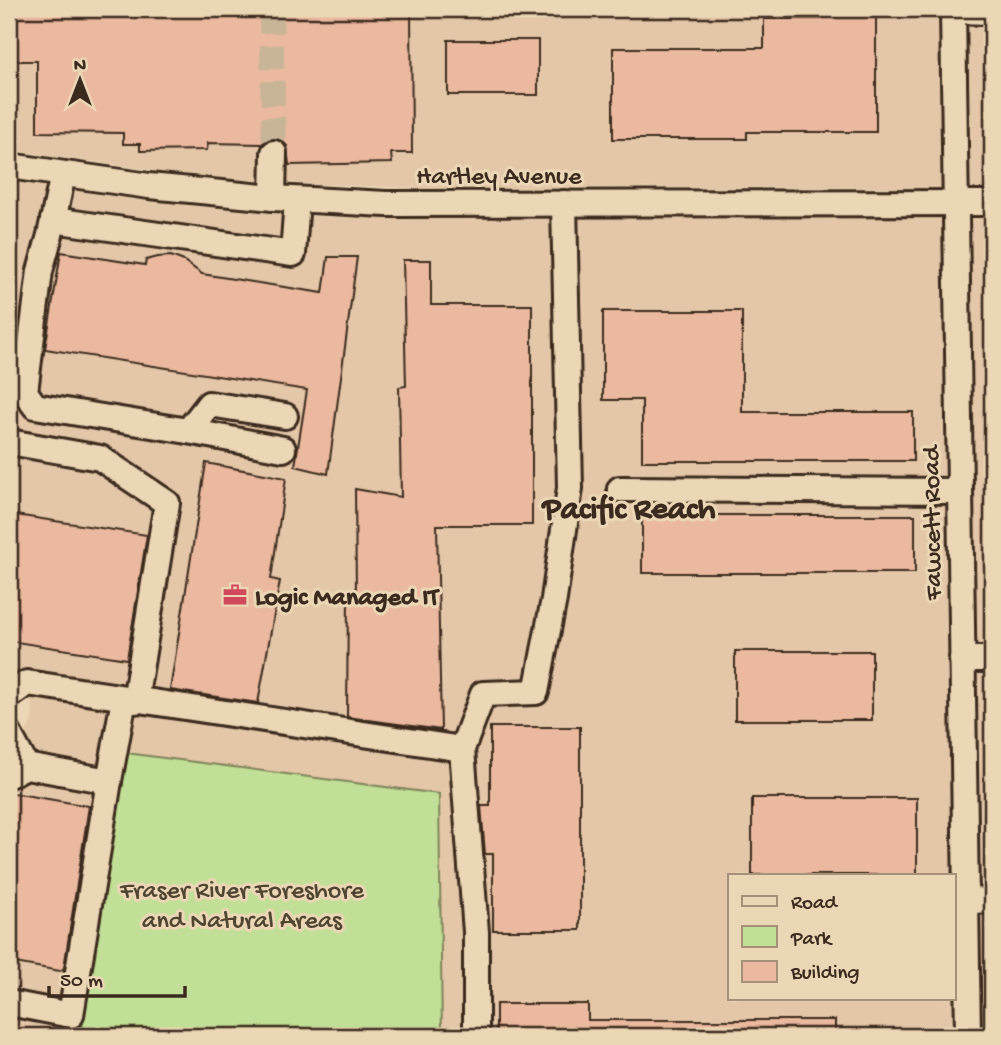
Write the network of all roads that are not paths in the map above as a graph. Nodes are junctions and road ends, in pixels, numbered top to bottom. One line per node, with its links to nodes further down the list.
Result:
1 (953, 10): 2 (street); 7 (street, Fawcett Road)
2 (992, 12)
3 (274, 153): 6 (street)
4 (9, 166): 5 (street, Hartley Avenue)
5 (63, 174): 6 (street, Hartley Avenue); 10 (street)
6 (285, 199): 8 (street, Hartley Avenue); 10 (street)
7 (954, 202): 8 (street, Hartley Avenue); 9 (street, Hartley Avenue); 16 (street, Fawcett Road)
8 (564, 203): 22 (street)
9 (992, 203)
10 (53, 220): 12 (street)
11 (285, 416): 12 (street)
12 (188, 431): 14 (street)
13 (9, 442): 20 (street)
14 (283, 449)
15 (620, 489): 16 (street)
16 (960, 491): 17 (street, Fawcett Road)
17 (962, 659): 18 (street); 25 (street, Fawcett Road)
18 (992, 659)
19 (9, 696): 20 (street)
20 (130, 700): 22 (street); 24 (street)
21 (9, 734): 23 (street)
22 (462, 749): 28 (street)
23 (17, 771): 24 (street)
24 (109, 781): 27 (street)
25 (965, 901): 26 (street); 29 (street, Fawcett Road)
26 (992, 901)
27 (9, 1003)
28 (476, 1036)
29 (968, 1036)

